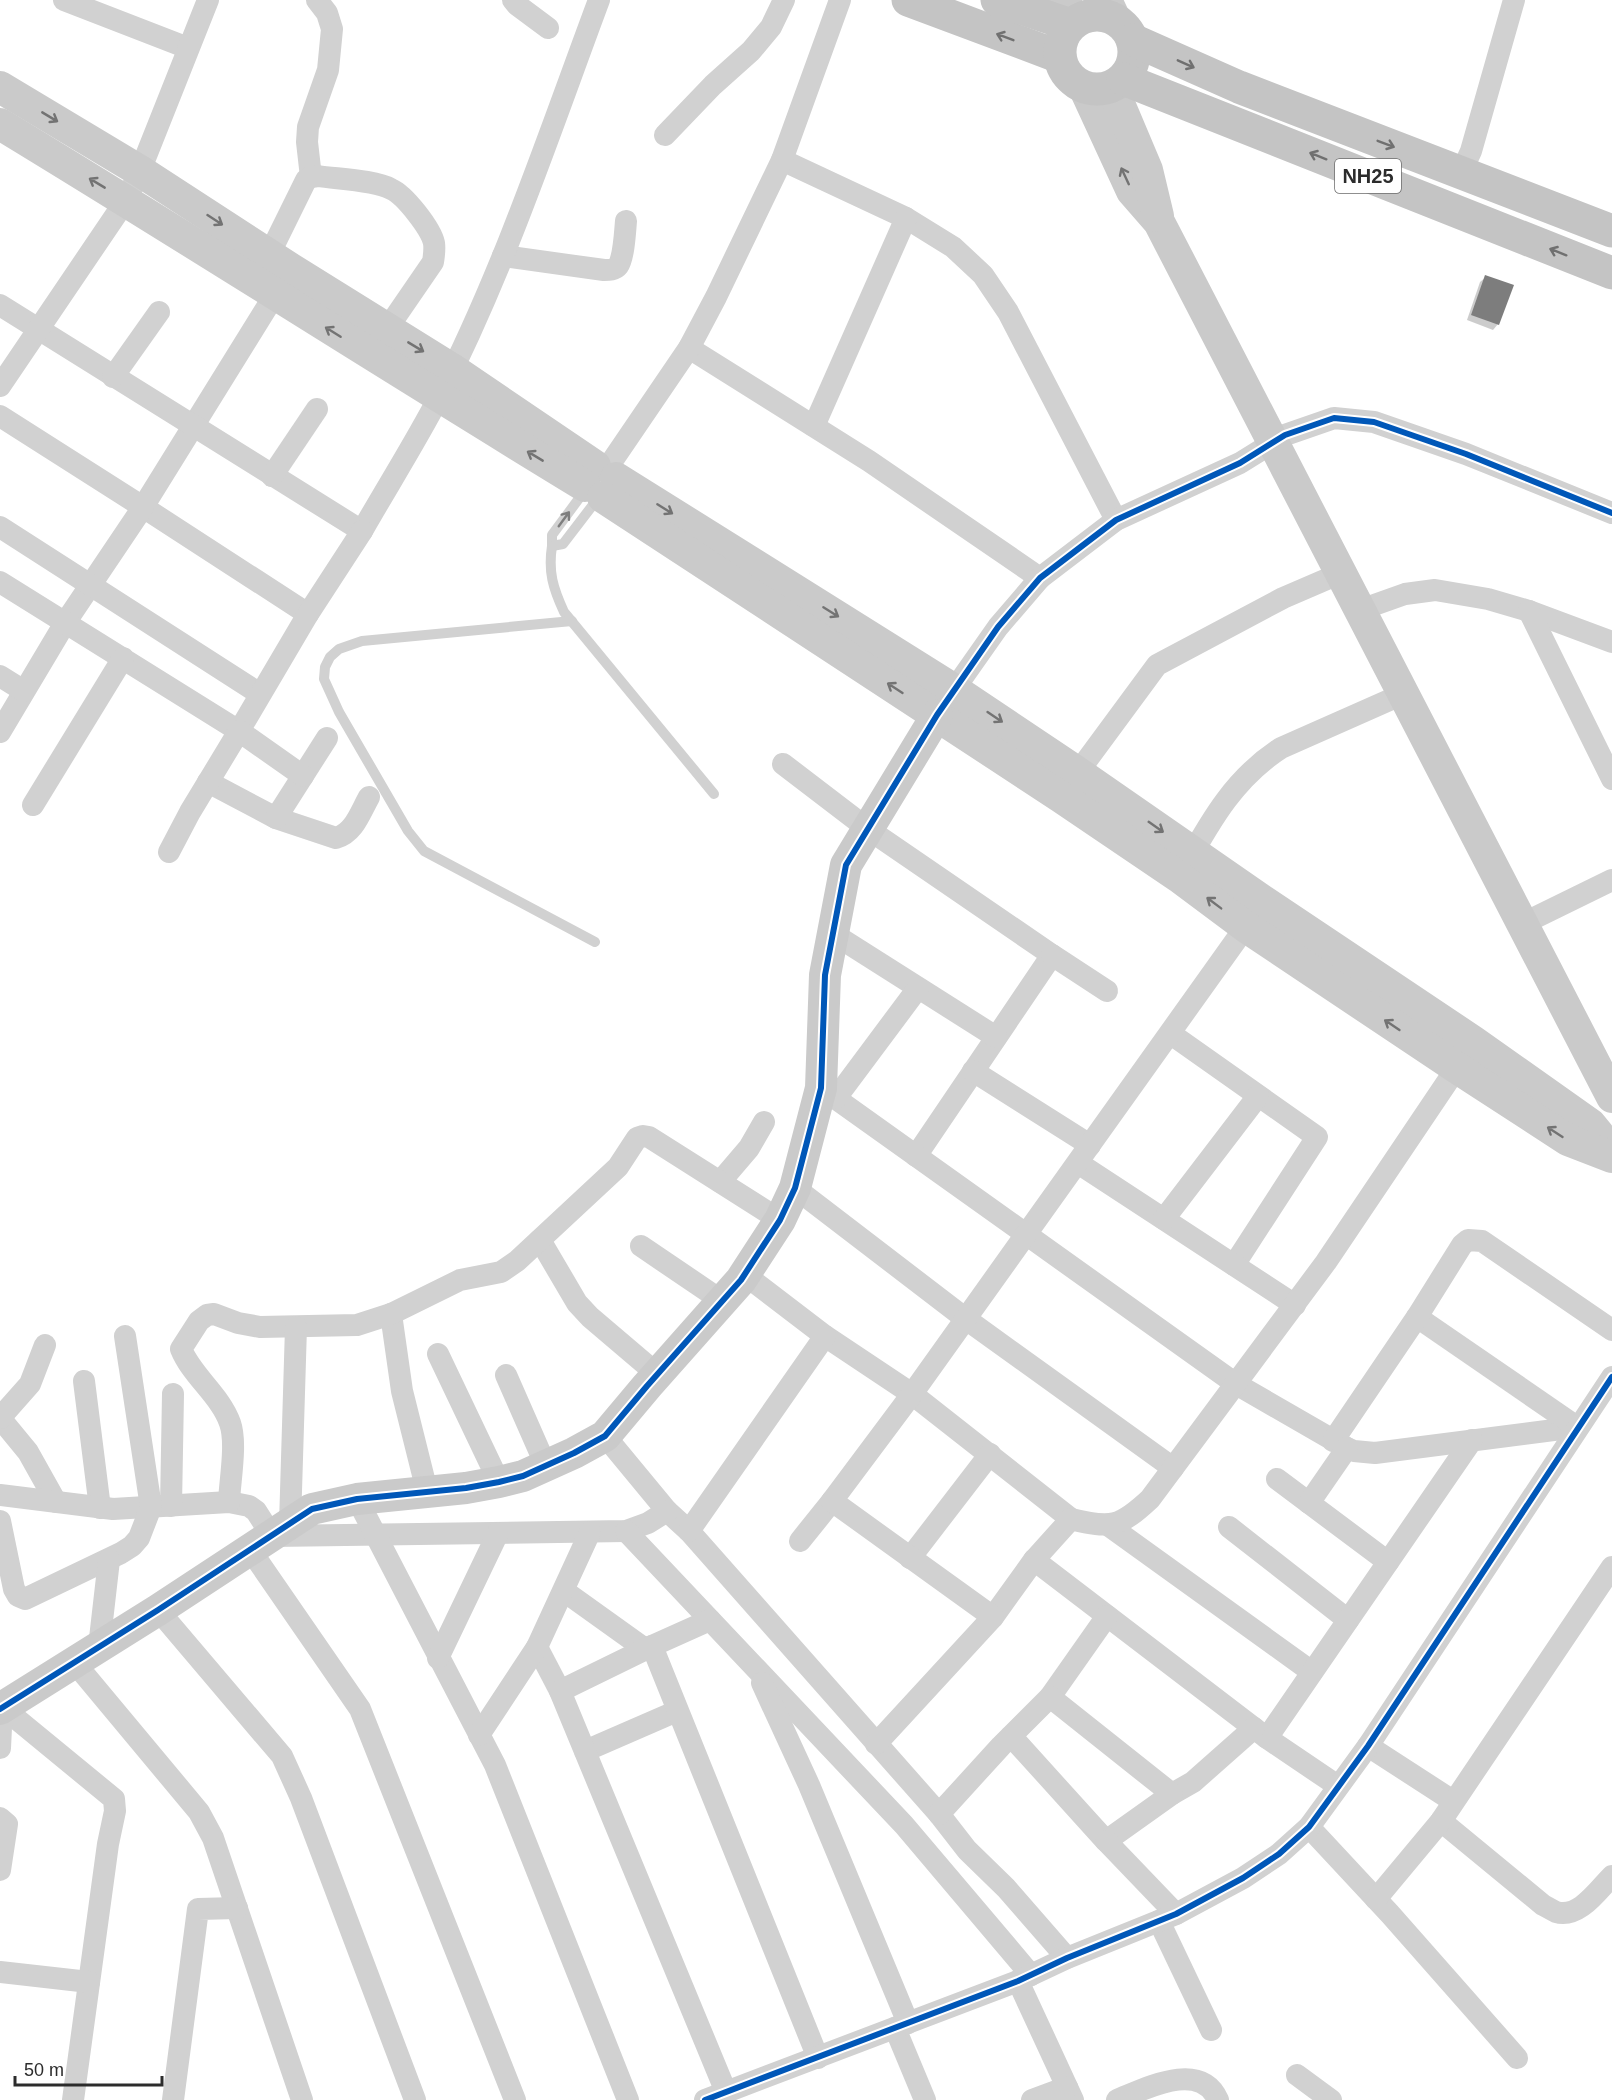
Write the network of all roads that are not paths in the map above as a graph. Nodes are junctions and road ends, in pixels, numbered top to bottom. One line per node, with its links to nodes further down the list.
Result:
1 (64, 0): 14 (street)
2 (208, 0): 14 (street)
3 (317, 0): 23 (street)
4 (513, 0): 13 (street)
5 (599, 0): 28 (street)
6 (784, 0): 19 (street)
7 (840, 0): 20 (street)
8 (908, 0): 15 (main road, one-way to 8)
9 (997, 0): 11 (main road, NH25)
10 (1514, 0): 22 (street)
11 (1070, 15): 12 (main road, NH25); 15 (main road)
12 (1118, 20): 16 (main road); 22 (main road, NH25, one-way to 22)
13 (548, 28)
14 (188, 48): 21 (street)
15 (1060, 57): 16 (main road, NH25)
16 (1106, 85): 30 (main road, NH25, one-way to 16); 45 (street)
17 (0, 87): 21 (street, one-way to 21)
18 (0, 123): 24 (street, one-way to 18)
19 (665, 135)
20 (782, 160): 25 (street); 36 (street)
21 (140, 171): 24 (street); 29 (street, one-way to 29)
22 (1461, 173): 27 (main road, NH25)
23 (311, 177): 29 (street); 35 (street)
24 (126, 200): 31 (street); 34 (street)
25 (906, 218): 44 (street); 50 (street)
26 (626, 221): 28 (street)
27 (1612, 231)
28 (503, 256): 37 (street)
29 (280, 262): 31 (street); 35 (street)
30 (1612, 273)
31 (274, 295): 40 (street, one-way to 31); 43 (street)
32 (0, 305): 34 (street)
33 (159, 312): 38 (street)
34 (38, 329): 38 (street); 39 (street)
35 (387, 329): 37 (street, one-way to 37)
36 (689, 348): 44 (street); 47 (street)
37 (452, 369): 40 (street); 47 (street)
38 (113, 377): 43 (street)
39 (0, 386)
40 (438, 398): 47 (street, one-way to 40); 52 (street)
41 (317, 409): 46 (street)
42 (0, 416): 48 (street)
43 (194, 426): 46 (street); 48 (street)
44 (814, 426): 54 (street)
45 (1274, 443): 49 (street); 50 (street); 53 (street)
46 (272, 476): 52 (street)
47 (599, 483): 60 (lane); 65 (street, one-way to 65); 69 (street, one-way to 47)
48 (143, 507): 56 (street); 59 (street)
49 (1612, 513)
50 (1116, 520): 54 (street)
51 (0, 528): 56 (street)
52 (362, 531): 59 (street)
53 (1341, 573): 57 (street); 77 (street)
54 (1040, 578): 65 (street)
55 (0, 582): 61 (street)
56 (90, 586): 61 (street); 67 (street)
57 (1360, 610): 58 (street); 68 (street)
58 (1529, 611): 62 (street); 75 (street)
59 (308, 614): 67 (street)
60 (572, 621): 78 (lane); 90 (lane)
61 (65, 623): 63 (street); 66 (street)
62 (1612, 642)
63 (123, 658): 70 (street); 80 (street)
64 (0, 676): 66 (street)
65 (953, 689): 69 (street); 77 (street, one-way to 77)
66 (24, 691): 71 (street)
67 (260, 694): 70 (street)
68 (1403, 694): 84 (street); 87 (street)
69 (937, 715): 77 (street); 82 (street)
70 (238, 730): 74 (street); 76 (street)
71 (0, 732)
72 (327, 738): 74 (street)
73 (783, 764): 82 (street)
74 (303, 776): 81 (street)
75 (1612, 779)
76 (208, 782): 81 (street); 83 (street)
77 (1069, 784): 84 (street)
78 (714, 794)
79 (369, 797): 81 (street)
80 (33, 806)
81 (276, 818)
82 (868, 829): 89 (street); 91 (street)
83 (169, 852)
84 (1186, 865): 86 (street); 88 (street, one-way to 84)
85 (1612, 880): 87 (street)
86 (1263, 901): 88 (street); 92 (street)
87 (1522, 924): 103 (street)
88 (1246, 927): 95 (street); 96 (street)
89 (832, 933): 93 (street); 101 (street)
90 (596, 942)
91 (1052, 955): 94 (street); 97 (street)
92 (1359, 965): 95 (street); 98 (street)
93 (918, 988): 97 (street); 101 (street)
94 (1107, 991)
95 (1342, 991): 99 (street, one-way to 95)
96 (1171, 1034): 102 (street); 105 (street)
97 (996, 1037): 100 (street)
98 (1474, 1042): 99 (street); 107 (street)
99 (1457, 1068): 107 (street, one-way to 99); 118 (street)
100 (974, 1071): 105 (street); 106 (street)
101 (829, 1093): 106 (street); 109 (street)
102 (1258, 1096): 110 (street); 115 (street)
103 (1612, 1097)
104 (764, 1122): 108 (street)
105 (1084, 1154): 110 (street); 112 (street)
106 (916, 1156): 112 (street)
107 (1610, 1156)
108 (720, 1182): 111 (street); 113 (street)
109 (795, 1188): 111 (street); 121 (street)
110 (1164, 1219): 115 (street)
111 (780, 1220): 116 (street)
112 (1027, 1234): 121 (street); 132 (street)
113 (540, 1240): 119 (street); 128 (street)
114 (641, 1246): 117 (street)
115 (1234, 1265): 118 (street)
116 (744, 1274): 117 (street); 125 (street)
117 (722, 1301): 128 (street)
118 (1295, 1305): 132 (street)
119 (391, 1314): 122 (street); 145 (street)
120 (1417, 1317): 123 (street); 136 (street); 139 (street)
121 (966, 1319): 134 (street); 142 (street)
122 (296, 1327): 150 (street); 164 (street)
123 (1612, 1330)
124 (125, 1336): 152 (street)
125 (825, 1336): 134 (street); 160 (street)
126 (45, 1345): 135 (street)
127 (438, 1354): 144 (street)
128 (657, 1374): 137 (street)
129 (506, 1375): 141 (street)
130 (1612, 1377): 136 (street)
131 (84, 1381): 153 (street)
132 (1236, 1384): 139 (street); 142 (street)
133 (173, 1394): 152 (street)
134 (912, 1394): 140 (street); 148 (street)
135 (0, 1418): 149 (street)
136 (1577, 1427): 138 (street); 191 (street)
137 (605, 1436): 141 (street); 154 (street)
138 (1472, 1440): 139 (street); 169 (street)
139 (1340, 1444): 151 (street)
140 (990, 1454): 155 (street); 166 (street)
141 (546, 1466): 144 (street)
142 (1173, 1468): 157 (street)
143 (1277, 1479): 151 (street)
144 (499, 1482): 145 (street)
145 (427, 1491): 147 (street)
146 (0, 1495): 149 (street)
147 (357, 1499): 163 (street); 164 (street)
148 (832, 1501): 165 (street); 166 (street)
149 (56, 1502): 153 (street)
150 (229, 1502): 152 (street); 164 (street)
151 (1309, 1503): 169 (street)
152 (161, 1506): 153 (street); 167 (street)
153 (100, 1508)
154 (667, 1511): 159 (street); 160 (street)
155 (1071, 1518): 157 (street); 168 (street)
156 (0, 1521): 167 (street)
157 (1108, 1525): 182 (street)
158 (1229, 1527): 176 (street)
159 (626, 1531): 161 (street); 175 (street)
160 (689, 1531): 190 (street)
161 (590, 1532): 162 (street); 171 (street)
162 (498, 1533): 163 (street); 180 (street)
163 (375, 1535): 164 (street); 180 (street)
164 (271, 1537): 172 (street); 222 (street)
165 (800, 1541)
166 (910, 1558): 174 (street)
167 (109, 1560): 179 (street)
168 (1034, 1560): 173 (street); 174 (street)
169 (1388, 1562): 176 (street)
170 (1608, 1581): 196 (street)
171 (564, 1591): 177 (street); 178 (street)
172 (158, 1610): 179 (street); 221 (street)
173 (1107, 1616): 184 (street); 187 (street)
174 (993, 1617): 190 (street)
175 (710, 1620): 178 (street); 181 (street)
176 (1348, 1620): 182 (street)
177 (537, 1647): 183 (street); 188 (street)
178 (648, 1648): 183 (street); 186 (street)
179 (87, 1654): 185 (street); 205 (street)
180 (438, 1658): 188 (street)
181 (756, 1667): 209 (street); 211 (street)
182 (1312, 1672): 187 (street)
183 (560, 1691): 193 (street)
184 (1050, 1696): 189 (street); 195 (street)
185 (1, 1708): 192 (street); 210 (street)
186 (677, 1711): 193 (street); 213 (street)
187 (1260, 1733): 194 (street); 195 (street)
188 (479, 1735): 223 (street)
189 (1011, 1736): 197 (street); 201 (street)
190 (876, 1744): 197 (street)
191 (1368, 1746): 194 (street); 196 (street)
192 (0, 1748)
193 (585, 1751): 216 (street)
194 (1338, 1786): 200 (street)
195 (1172, 1794): 201 (street)
196 (1453, 1801): 199 (street)
197 (939, 1814): 207 (street)
198 (0, 1818): 202 (street)
199 (1441, 1821): 203 (street); 204 (street)
200 (1309, 1827): 204 (street); 206 (street)
201 (1106, 1841): 206 (street)
202 (0, 1870)
203 (1612, 1876)
204 (1376, 1899): 214 (street)
205 (237, 1908): 219 (street); 220 (street)
206 (1168, 1918): 207 (street); 212 (street)
207 (1067, 1958): 209 (street)
208 (0, 1972): 210 (street)
209 (1024, 1978): 211 (street); 217 (street)
210 (89, 1982): 218 (street)
211 (902, 2026): 213 (street); 225 (street)
212 (1211, 2030)
213 (818, 2058): 216 (street)
214 (1517, 2058)
215 (1297, 2075): 229 (street)
216 (726, 2092): 224 (street)
217 (1070, 2093): 226 (street)
218 (73, 2100)
219 (173, 2100)
220 (302, 2100)
221 (415, 2100)
222 (515, 2100)
223 (628, 2100)
224 (705, 2100)
225 (925, 2100)
226 (1032, 2100)
227 (1117, 2100): 228 (street)
228 (1218, 2100)
229 (1331, 2100)

